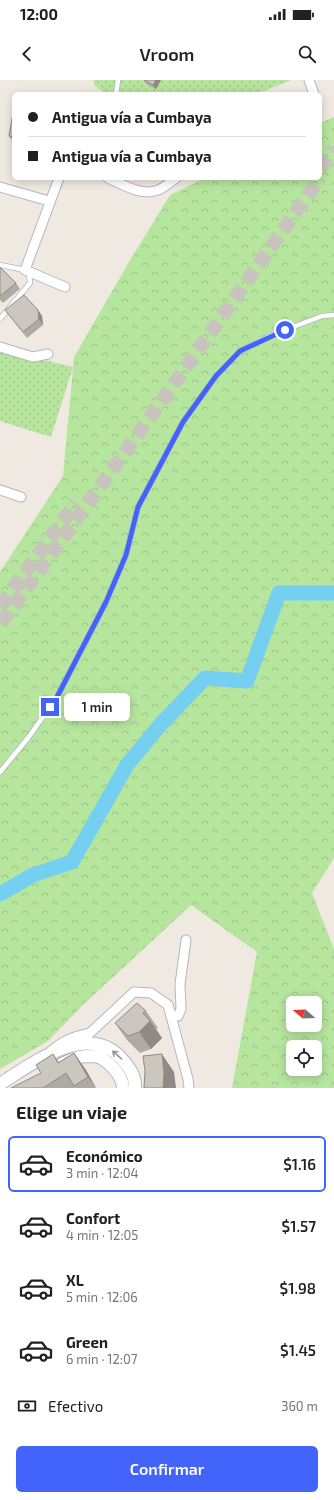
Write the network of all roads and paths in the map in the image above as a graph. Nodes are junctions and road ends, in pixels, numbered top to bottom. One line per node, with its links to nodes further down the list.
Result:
1 (118, 80): 3 (lane)
2 (309, 80): 4 (street)
3 (116, 92)
4 (313, 92)
5 (58, 180): 9 (street)
6 (113, 180): 7 (street)
7 (173, 180)
8 (0, 187): 9 (street)
9 (49, 201): 11 (street)
10 (0, 265): 11 (lane)
11 (27, 271): 12 (street); 14 (lane)
12 (65, 287)
13 (334, 315): 19 (lane)
14 (0, 319)
15 (0, 347): 16 (street)
16 (48, 354)
17 (0, 490): 18 (street)
18 (21, 497)
19 (0, 772)
20 (186, 940): 21 (street)
21 (171, 1016): 22 (street); 27 (street)
22 (89, 1038): 24 (main road); 26 (main road, one-way to 22)
23 (51, 1070): 25 (main road)
24 (0, 1084)
25 (123, 1088)
26 (135, 1088)
27 (189, 1088)

